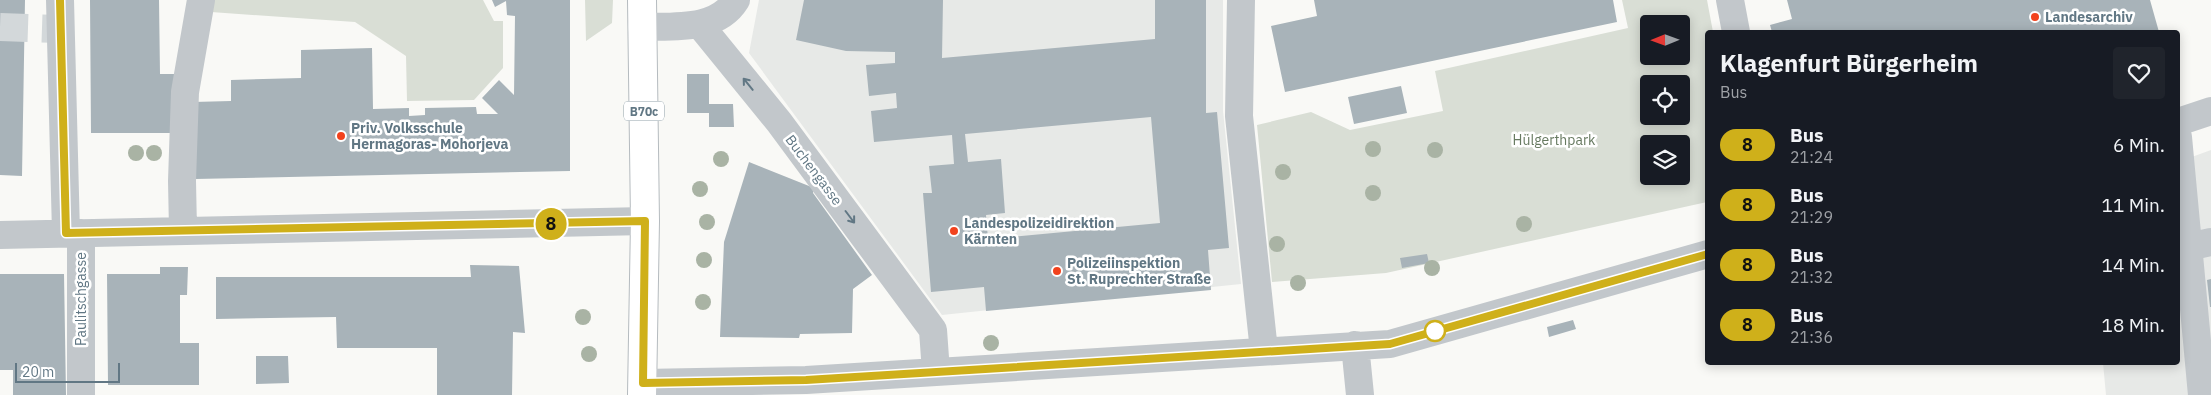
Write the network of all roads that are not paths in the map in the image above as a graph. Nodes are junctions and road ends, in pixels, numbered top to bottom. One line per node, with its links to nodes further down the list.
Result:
1 (60, 0): 15 (street, Paulitschgasse)
2 (201, 0): 14 (street)
3 (642, 0): 8 (main road, B70c)
4 (736, 0): 7 (street)
5 (1241, 0): 20 (street)
6 (1730, 0): 9 (street)
7 (700, 25): 8 (street); 21 (street, Buchengasse)
8 (642, 28): 13 (main road, B70c)
9 (1736, 30)
10 (2211, 111): 11 (street)
11 (2180, 121)
12 (2180, 147): 17 (street)
13 (645, 221): 14 (street); 22 (main road, B70c)
14 (183, 230): 15 (street)
15 (74, 233): 16 (street); 23 (street, Paulitschgasse)
16 (0, 235)
17 (2199, 244): 25 (street)
18 (1705, 255): 19 (street)
19 (1355, 345): 20 (street); 24 (street)
20 (1264, 351): 21 (street)
21 (936, 372): 22 (street)
22 (642, 389)
23 (81, 395)
24 (1360, 395)
25 (2202, 395)

